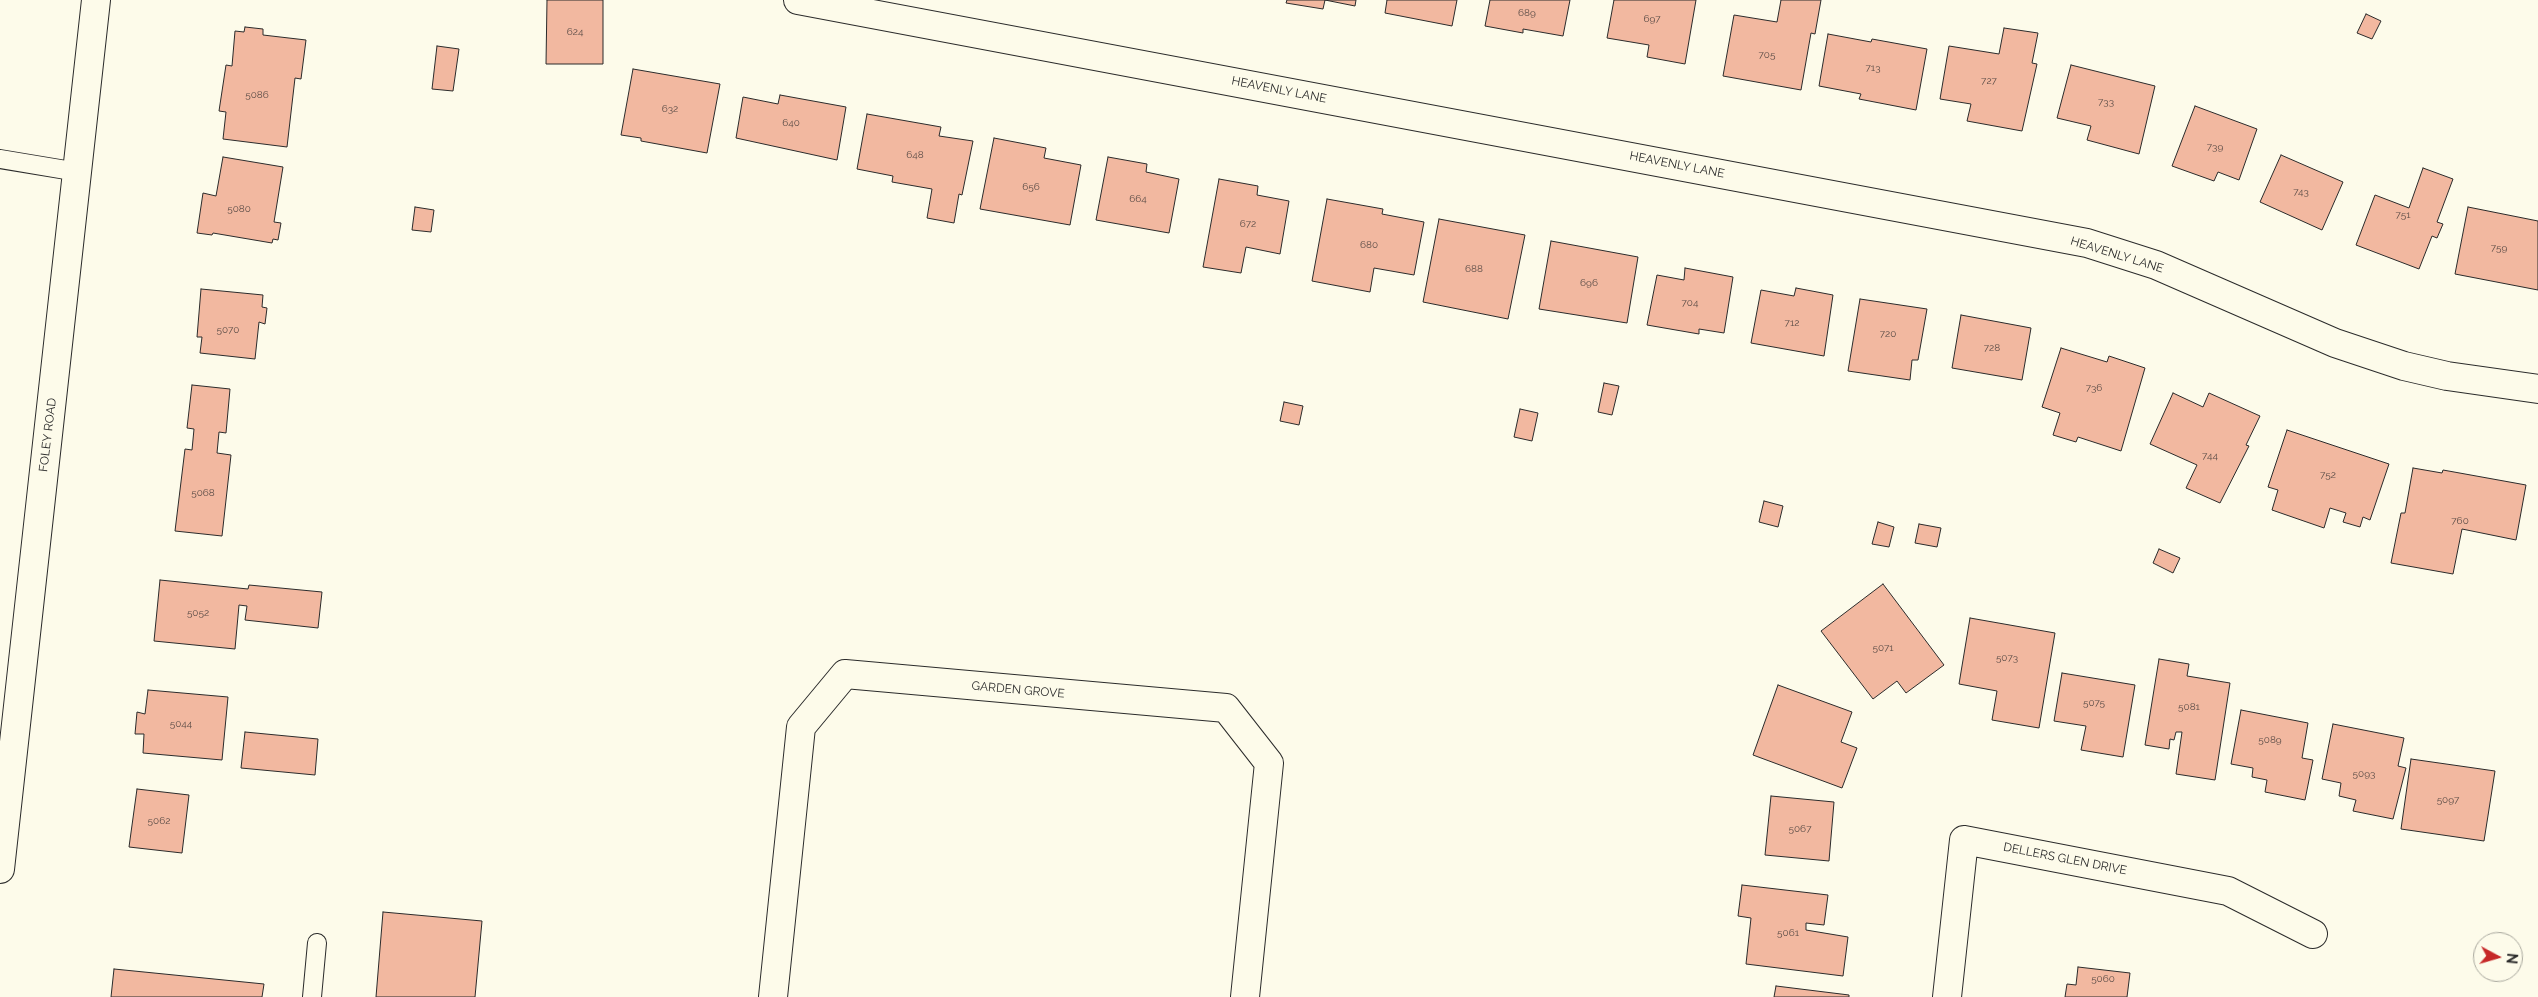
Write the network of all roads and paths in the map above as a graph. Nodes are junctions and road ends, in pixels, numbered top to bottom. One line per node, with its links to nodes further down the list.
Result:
1 (96, 0): 5 (street, FOLEY ROAD)
2 (798, 0): 3 (street, HEAVENLY LANE)
3 (894, 8): 6 (street, HEAVENLY LANE)
4 (0, 159): 5 (lane)
5 (78, 172): 7 (street, FOLEY ROAD)
6 (2538, 389)
7 (6, 759): 8 (street, FOLEY ROAD)
8 (0, 870)
9 (2313, 934): 14 (street, DELLERS GLEN DRIVE)
10 (317, 943): 11 (lane)
11 (312, 997)
12 (773, 997): 13 (street, GARDEN GROVE)
13 (1245, 997)
14 (1947, 997)

